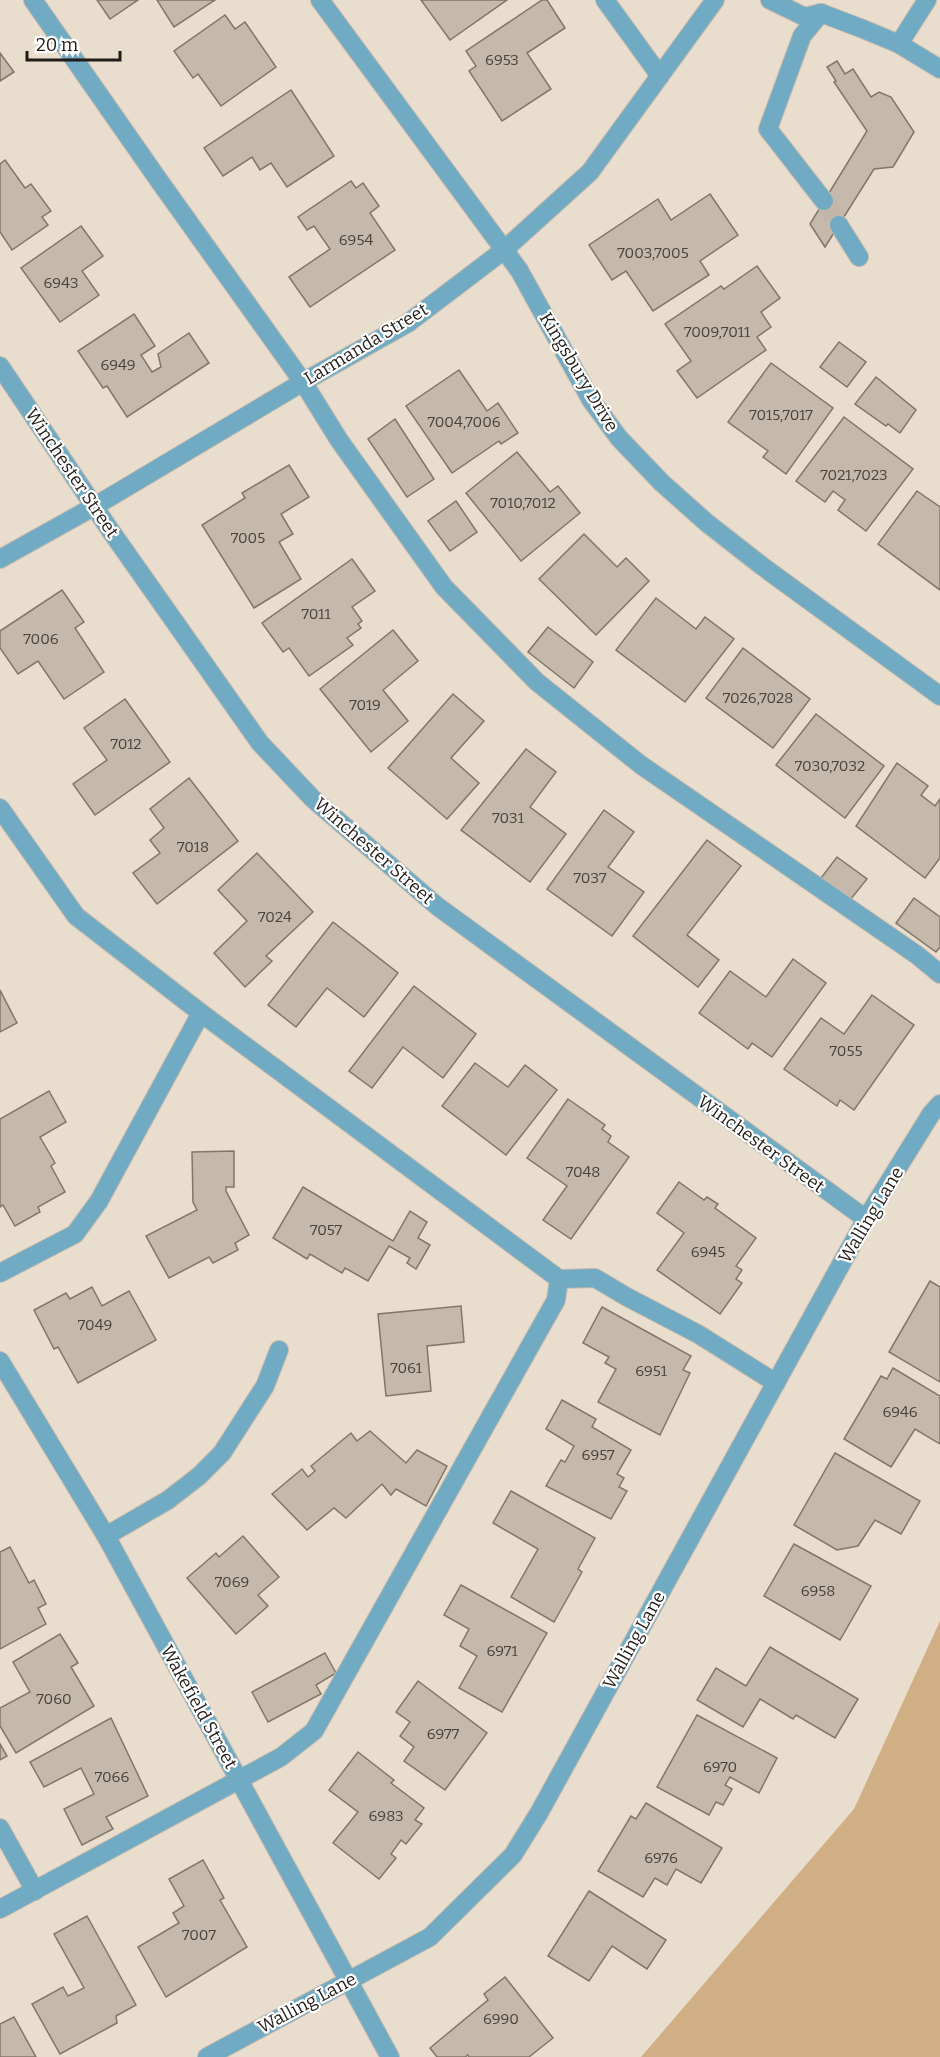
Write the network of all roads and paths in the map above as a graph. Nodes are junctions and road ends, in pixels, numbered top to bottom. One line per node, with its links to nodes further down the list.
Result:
1 (33, 0): 16 (street)
2 (320, 0): 13 (street, Kingsbury Drive)
3 (605, 0): 10 (street)
4 (715, 0): 10 (street, Larmanda Street)
5 (770, 0): 7 (street)
6 (927, 0): 8 (street)
7 (818, 6): 8 (street); 11 (street)
8 (899, 44): 9 (street)
9 (940, 69)
10 (660, 76): 13 (street, Larmanda Street)
11 (824, 201)
12 (839, 225): 14 (street)
13 (504, 250): 16 (street, Larmanda Street); 19 (street, Kingsbury Drive)
14 (859, 257)
15 (0, 366): 17 (street, Winchester Street)
16 (303, 381): 17 (street, Larmanda Street); 21 (street)
17 (95, 506): 18 (street, Larmanda Street); 24 (street, Winchester Street)
18 (0, 559)
19 (940, 696)
20 (0, 808): 22 (street)
21 (940, 974)
22 (201, 1013): 25 (street); 26 (street)
23 (940, 1104): 24 (street, Walling Lane)
24 (866, 1219): 29 (street, Walling Lane)
25 (0, 1273)
26 (559, 1279): 29 (street); 31 (street)
27 (279, 1350): 30 (street)
28 (0, 1361): 30 (street, Wakefield Street)
29 (776, 1383): 35 (street, Walling Lane)
30 (106, 1536): 31 (street, Wakefield Street)
31 (238, 1779): 33 (street); 35 (street, Wakefield Street)
32 (0, 1828): 33 (street)
33 (35, 1890): 34 (street)
34 (0, 1909)
35 (349, 1981): 36 (street, Walling Lane); 37 (street, Wakefield Street)
36 (207, 2057)
37 (390, 2057)

